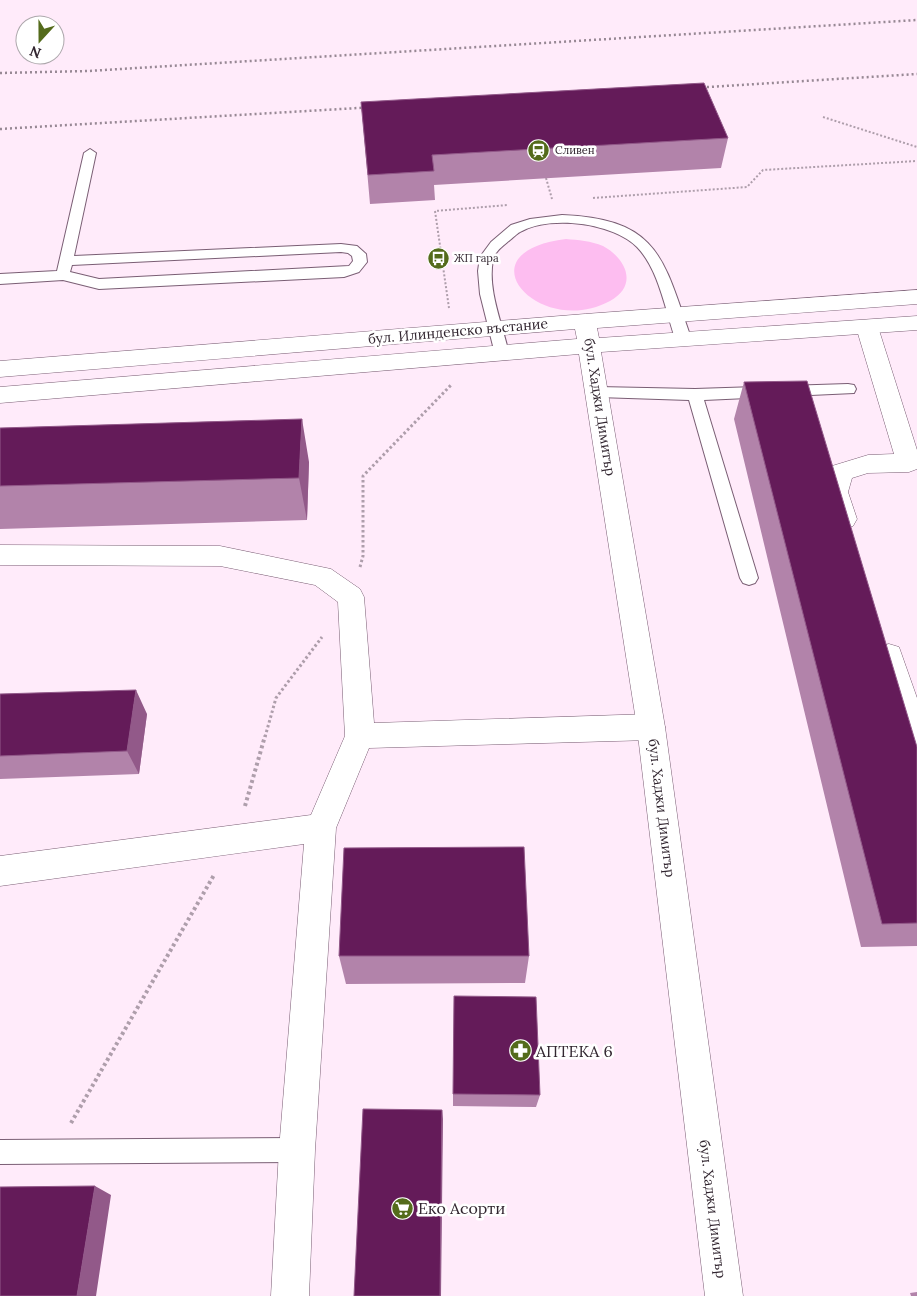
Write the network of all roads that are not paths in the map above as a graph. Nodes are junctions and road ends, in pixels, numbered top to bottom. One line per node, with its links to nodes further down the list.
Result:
1 (90, 153): 2 (lane)
2 (65, 268): 2 (lane); 3 (lane)
3 (0, 279)
4 (917, 297): 5 (street, бул. Илинденско въстание)
5 (675, 314): 6 (street, бул. Илинденско въстание); 8 (lane); 10 (lane)
6 (585, 321): 8 (street, бул. Илинденско въстание); 11 (street, бул. Хаджи Димитър)
7 (917, 324): 9 (street, бул. Илинденско въстание)
8 (497, 328): 12 (lane); 13 (street, бул. Илинденско въстание)
9 (867, 328): 10 (street, бул. Илинденско въстание); 18 (street)
10 (683, 338): 11 (street, бул. Илинденско въстание)
11 (591, 346): 12 (street, бул. Илинденско въстание); 15 (street, бул. Хаджи Димитър)
12 (501, 354): 16 (street, бул. Илинденско въстание)
13 (0, 369)
14 (848, 389): 17 (lane)
15 (598, 392): 17 (lane); 23 (street, бул. Хаджи Димитър)
16 (0, 395)
17 (695, 395): 21 (lane)
18 (913, 463): 19 (street)
19 (851, 538)
20 (0, 556): 24 (street)
21 (748, 578)
22 (881, 631): 25 (street)
23 (651, 727): 24 (street); 31 (street, бул. Хаджи Димитър)
24 (360, 736): 26 (street)
25 (917, 743)
26 (321, 828): 27 (street); 28 (street)
27 (0, 871)
28 (297, 1150): 29 (lane); 30 (street)
29 (0, 1152)
30 (290, 1296)
31 (724, 1296)

